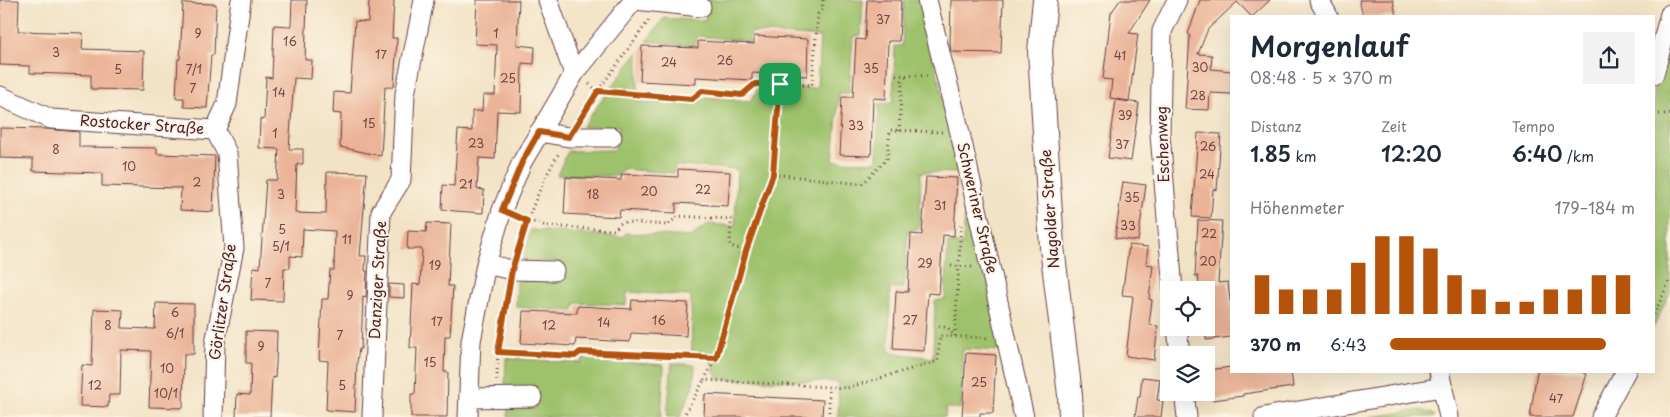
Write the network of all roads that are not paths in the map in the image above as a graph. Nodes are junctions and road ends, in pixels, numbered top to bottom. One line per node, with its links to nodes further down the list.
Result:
1 (241, 0): 15 (street, Rostocker Straße)
2 (424, 0): 27 (street, Danziger Straße)
3 (548, 0): 13 (street)
4 (635, 0): 9 (street); 13 (street)
5 (927, 0): 29 (street, Schweriner Straße)
6 (1045, 0): 30 (main road, Nagolder Straße)
7 (1177, 0): 20 (street, Eschenweg)
8 (1319, 0): 11 (street)
9 (701, 7)
10 (1670, 14): 12 (street)
11 (1327, 15)
12 (1655, 70)
13 (574, 74): 16 (street)
14 (0, 96): 15 (street, Rostocker Straße)
15 (215, 130): 26 (street, Görlitzer Straße)
16 (539, 132): 17 (street); 18 (street)
17 (612, 137)
18 (486, 264): 19 (street); 24 (street)
19 (554, 271)
20 (1172, 281)
21 (1625, 373): 34 (street)
22 (1440, 379): 32 (street); 33 (street)
23 (532, 397): 24 (street)
24 (469, 398): 28 (street)
25 (1185, 401): 31 (street)
26 (213, 417)
27 (372, 417)
28 (468, 417)
29 (1024, 417)
30 (1071, 417)
31 (1187, 417)
32 (1264, 417)
33 (1449, 417)
34 (1601, 417)

